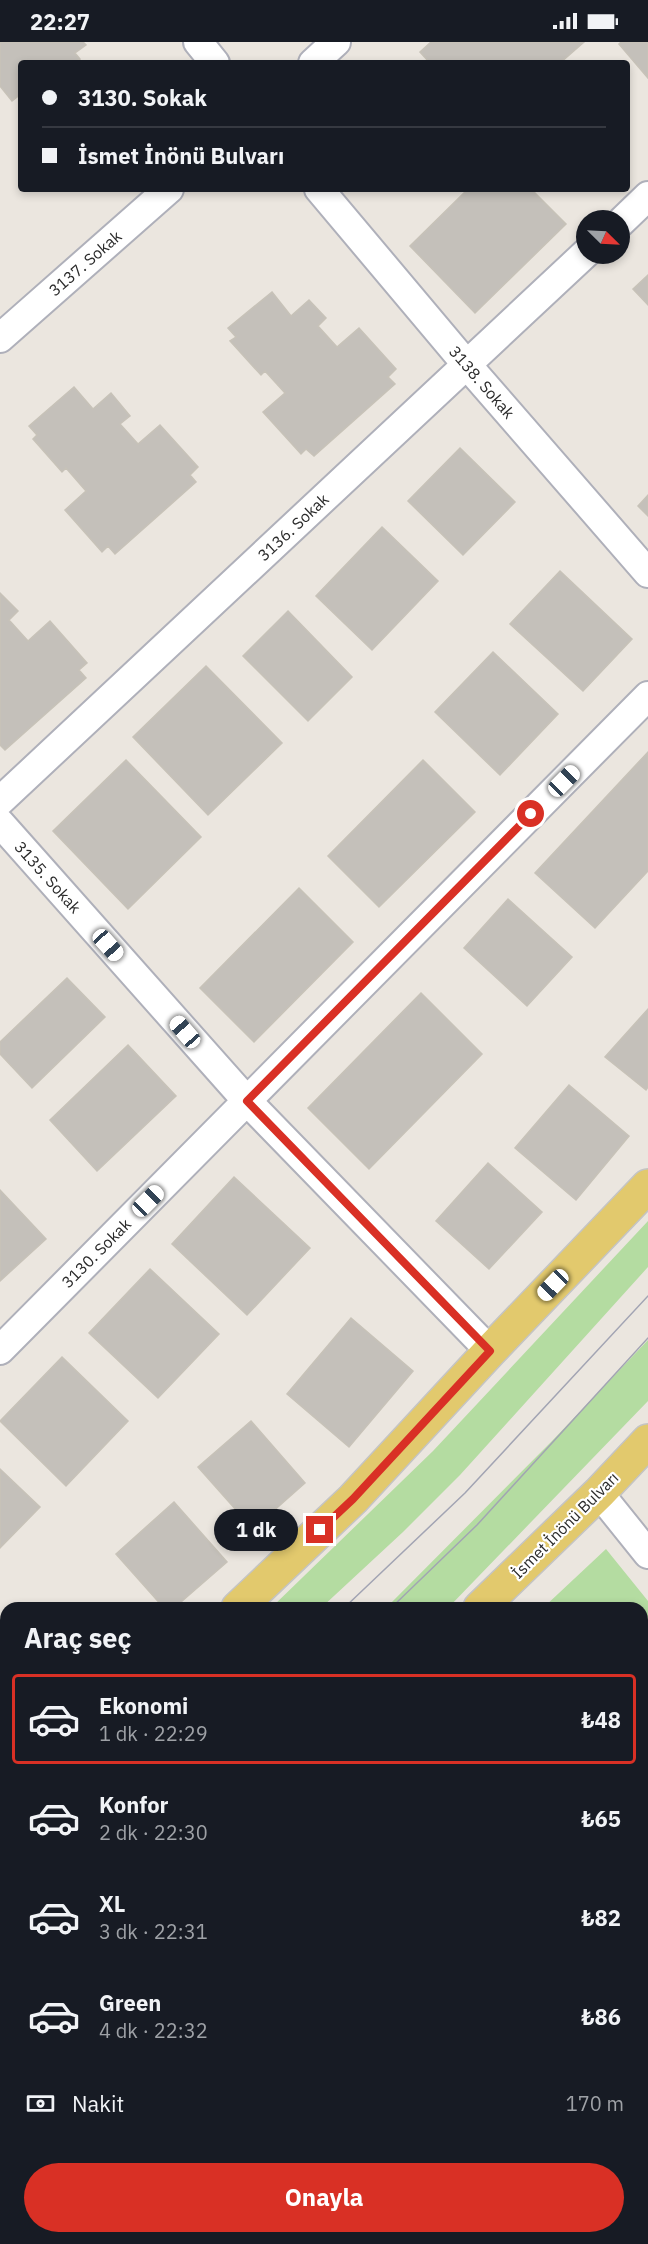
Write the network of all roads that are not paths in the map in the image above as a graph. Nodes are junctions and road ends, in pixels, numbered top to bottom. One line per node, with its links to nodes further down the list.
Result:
1 (198, 42): 3 (street)
2 (336, 42): 4 (street)
3 (213, 60)
4 (316, 60)
5 (166, 192): 10 (street, 3137. Sokak)
6 (322, 192): 11 (street, 3138. Sokak)
7 (648, 196): 8 (street)
8 (630, 213)
9 (576, 262): 11 (street, 3136. Sokak)
10 (0, 338)
11 (467, 365): 12 (street, 3138. Sokak); 14 (street, 3136. Sokak)
12 (648, 573)
13 (648, 696): 16 (street, 3130. Sokak)
14 (0, 801)
15 (0, 823): 16 (street, 3135. Sokak)
16 (247, 1101): 18 (street, 3130. Sokak); 19 (street, 3135. Sokak)
17 (648, 1186): 19 (main road)
18 (0, 1350)
19 (490, 1351): 23 (main road)
20 (648, 1442): 21 (main road, İsmet İnönü Bulvarı)
21 (599, 1493): 22 (street); 24 (main road, İsmet İnönü Bulvarı)
22 (648, 1554)
23 (244, 1602)
24 (486, 1602)

